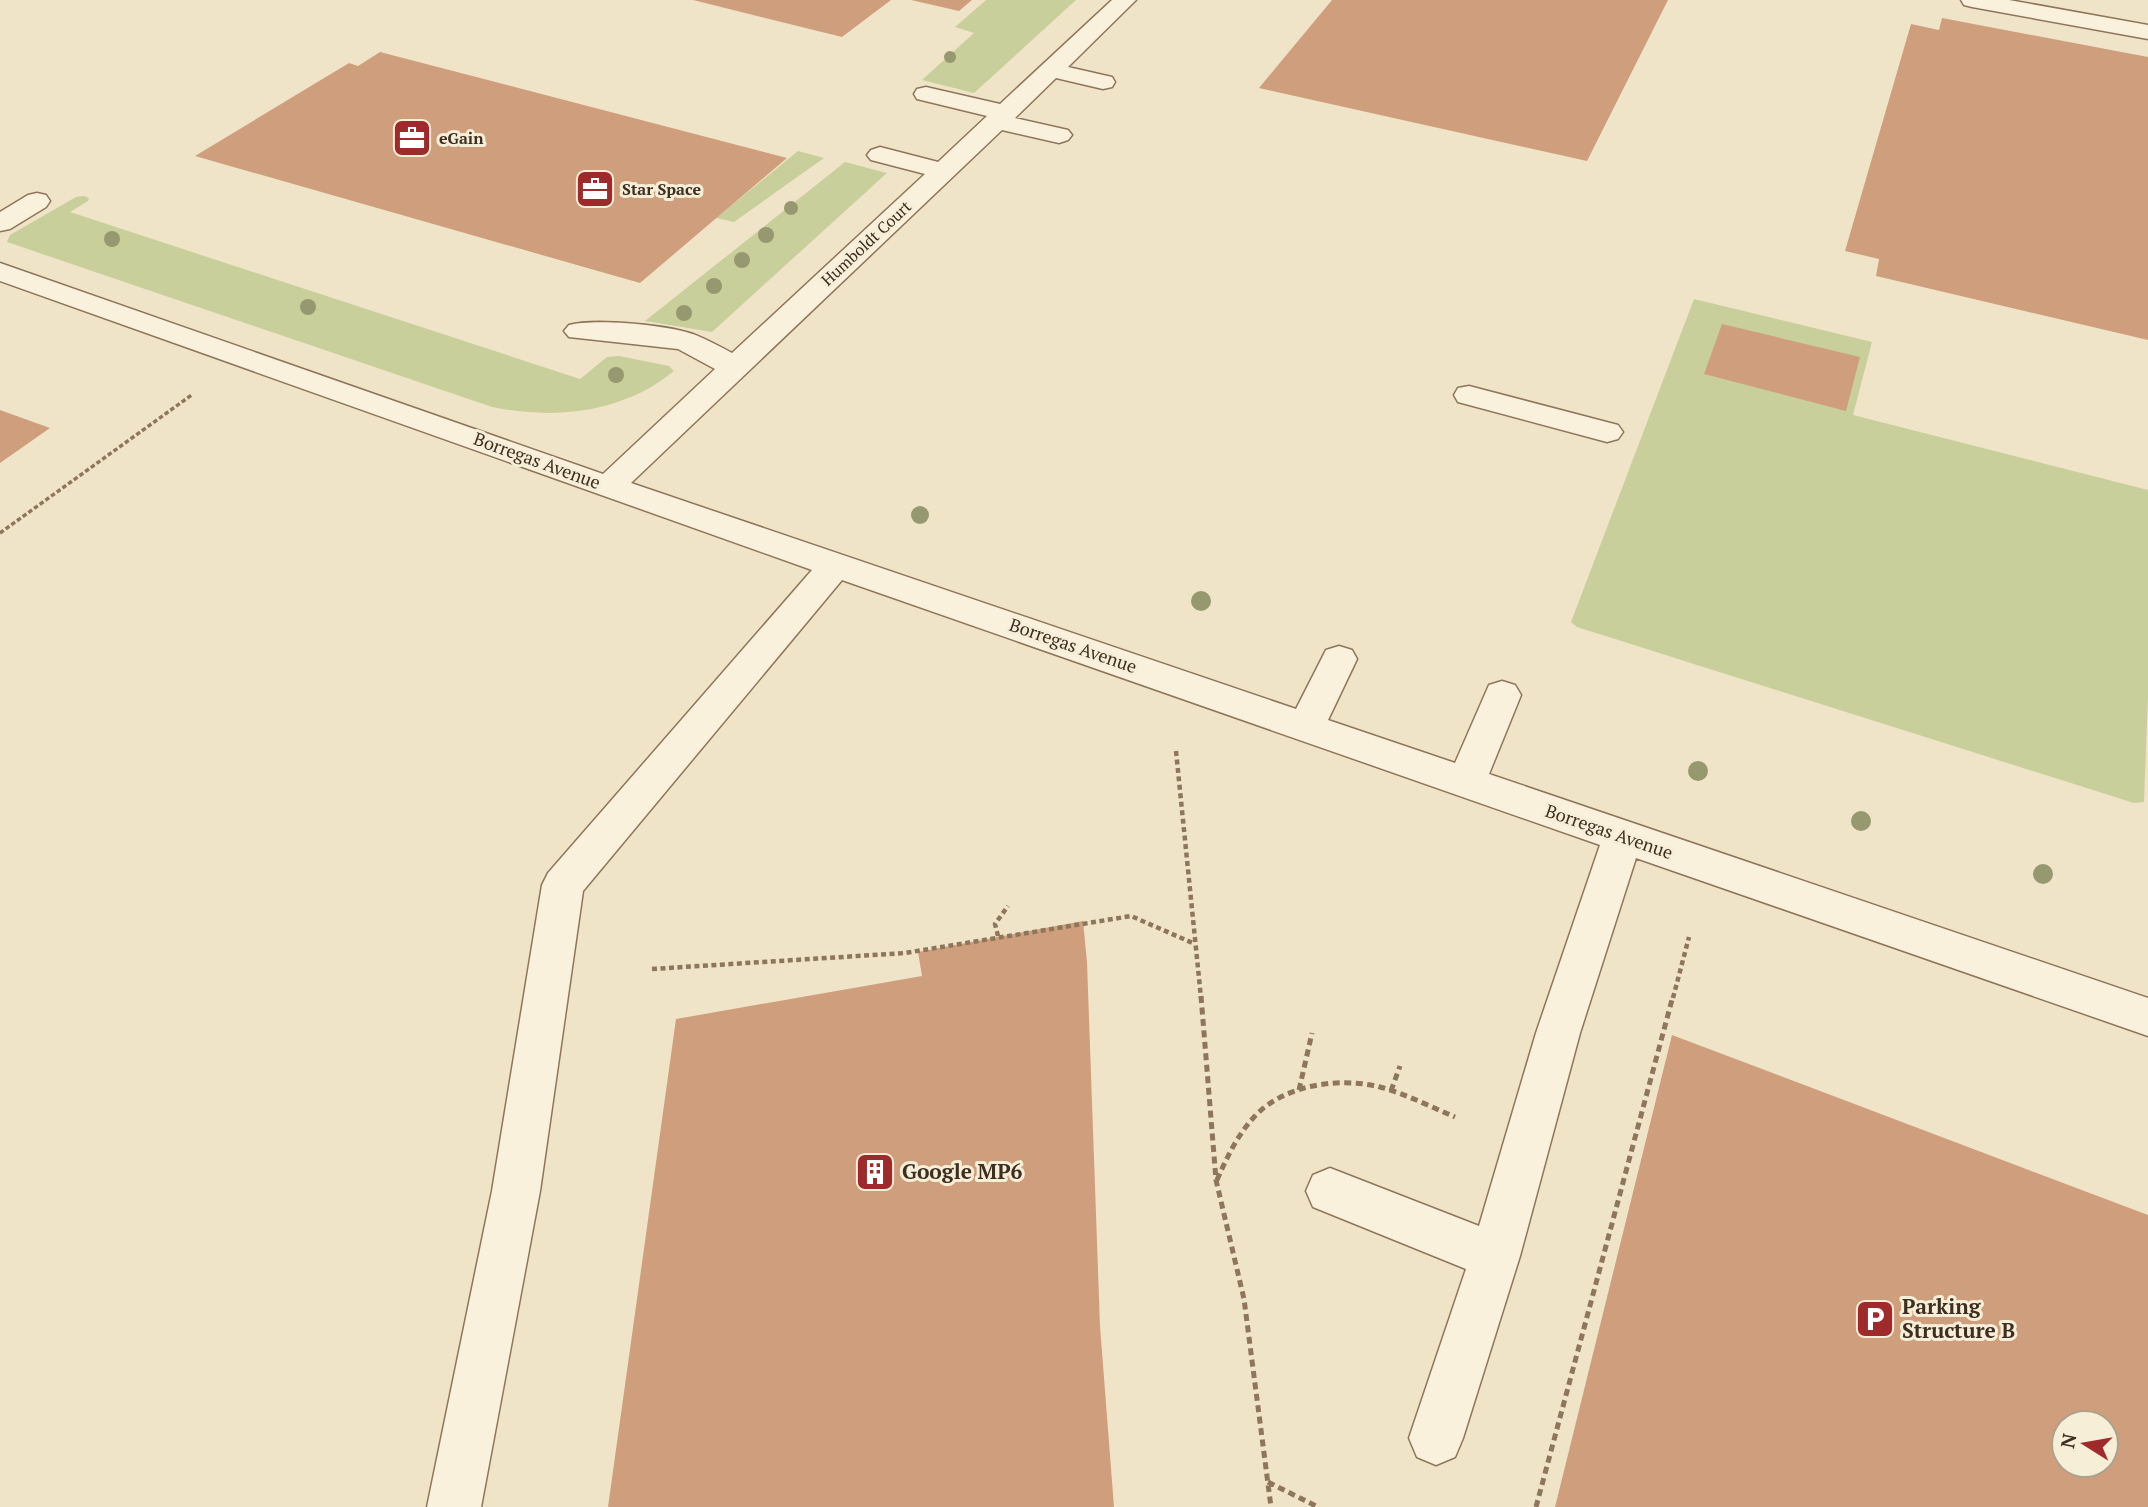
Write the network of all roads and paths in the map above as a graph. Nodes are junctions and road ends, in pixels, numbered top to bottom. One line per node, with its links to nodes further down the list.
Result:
1 (1125, 0): 4 (street, Humboldt Court)
2 (1969, 7): 3 (street)
3 (2148, 32)
4 (1051, 70): 5 (street); 7 (street, Humboldt Court)
5 (1103, 82)
6 (926, 94): 7 (street)
7 (1000, 117): 8 (street); 10 (street, Humboldt Court)
8 (1059, 135)
9 (880, 155): 10 (street)
10 (943, 171): 15 (street, Humboldt Court)
11 (37, 201): 12 (street)
12 (0, 223)
13 (0, 271): 19 (street, Borregas Avenue)
14 (579, 331): 15 (street)
15 (736, 367): 19 (street, Humboldt Court)
16 (193, 394): 20 (path)
17 (1469, 395): 18 (street)
18 (1607, 432)
19 (608, 486): 21 (street, Borregas Avenue)
20 (0, 533)
21 (835, 564): 24 (street, Borregas Avenue); 44 (street)
22 (1339, 659): 24 (street)
23 (1502, 695): 26 (street)
24 (1306, 727): 26 (street, Borregas Avenue)
25 (1176, 751): 31 (path)
26 (1466, 782): 27 (street, Borregas Avenue)
27 (1623, 837): 33 (street, Borregas Avenue); 41 (street)
28 (1008, 906): 29 (path)
29 (998, 936): 31 (path); 32 (path)
30 (1689, 937): 47 (path)
31 (1196, 944): 39 (path)
32 (652, 969)
33 (2148, 1017)
34 (1312, 1033): 36 (path)
35 (1400, 1066): 37 (path)
36 (1299, 1090): 37 (path); 39 (path)
37 (1391, 1091): 38 (path)
38 (1455, 1116)
39 (1216, 1180): 43 (path)
40 (1330, 1191): 41 (street)
41 (1495, 1256): 42 (street)
42 (1436, 1438)
43 (1268, 1482): 45 (path); 46 (path)
44 (454, 1507)
45 (1271, 1507)
46 (1318, 1507)
47 (1535, 1507)

